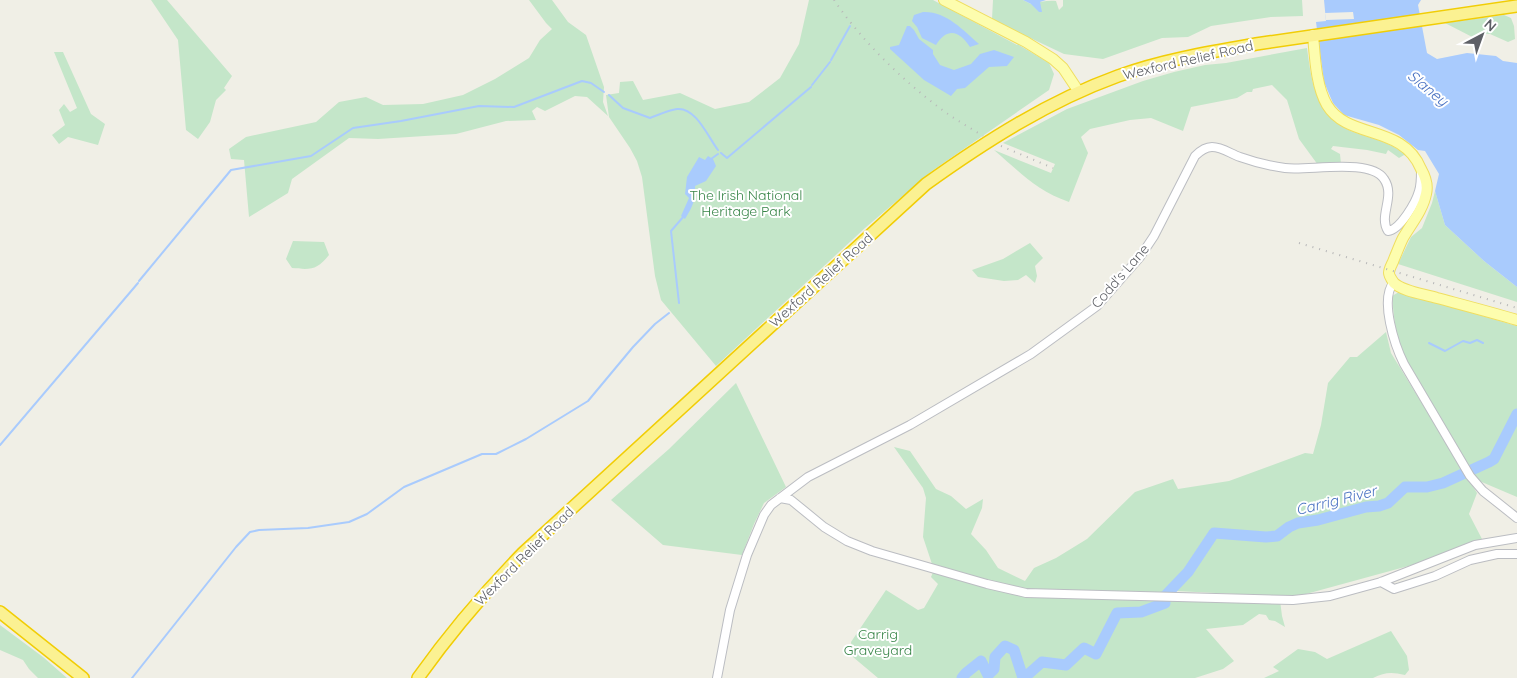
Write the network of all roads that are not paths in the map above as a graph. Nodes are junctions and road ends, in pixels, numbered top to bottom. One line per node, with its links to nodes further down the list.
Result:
1 (944, 0): 4 (main road)
2 (1517, 6): 3 (highway, Wexford Relief Road)
3 (1315, 35): 4 (highway, Wexford Relief Road); 5 (main road)
4 (1079, 92): 15 (highway, Wexford Relief Road)
5 (1422, 169): 6 (main road); 8 (street, Codd's Lane)
6 (1394, 282): 7 (main road); 9 (street)
7 (1517, 320)
8 (780, 498): 12 (street); 16 (street)
9 (1517, 518)
10 (1517, 538): 12 (street)
11 (1517, 554): 12 (street)
12 (1381, 582)
13 (0, 612): 14 (highway)
14 (83, 678)
15 (418, 678)
16 (717, 678)

